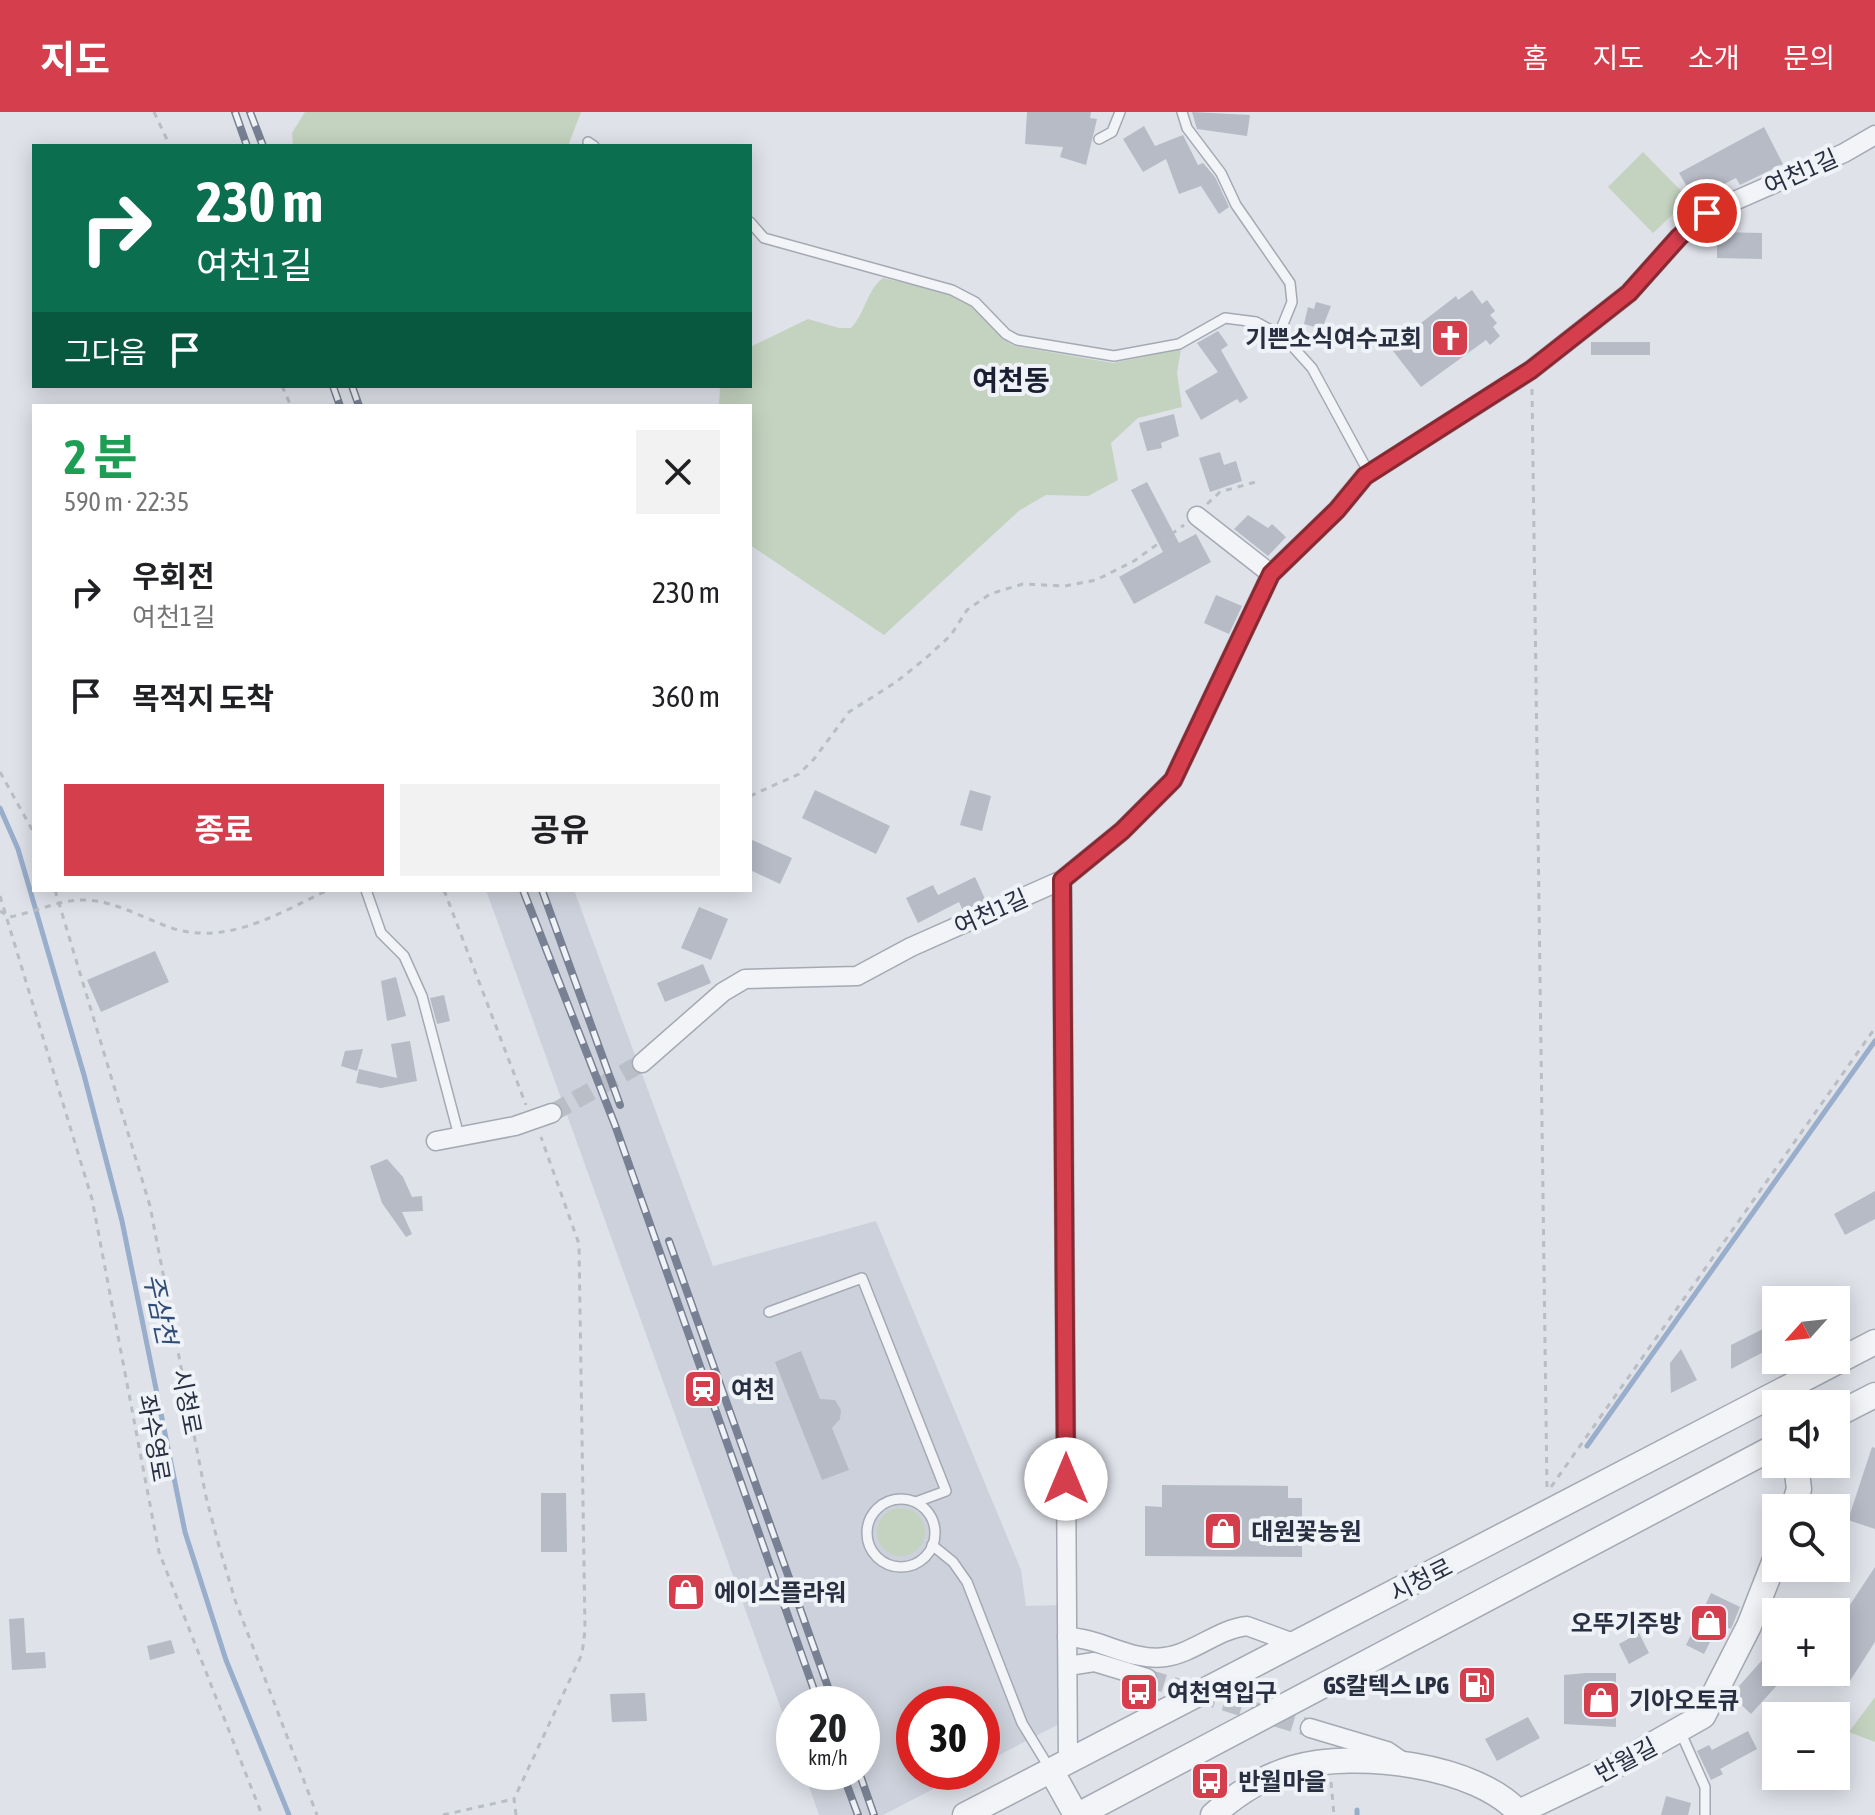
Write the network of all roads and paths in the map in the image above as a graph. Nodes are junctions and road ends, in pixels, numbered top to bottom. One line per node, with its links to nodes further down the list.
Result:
1 (154, 112): 6 (path)
2 (1120, 112): 5 (lane)
3 (1182, 112): 8 (lane)
4 (1875, 135): 9 (street, 여천1길)
5 (1099, 139)
6 (169, 144)
7 (754, 234): 8 (lane)
8 (1279, 334): 10 (lane)
9 (1531, 370): 10 (street, 여천1길); 36 (path)
10 (1369, 473): 13 (street, 여천1길)
11 (1259, 481): 12 (path)
12 (1197, 516): 13 (street); 15 (path)
13 (1271, 574): 17 (street, 여천1길)
14 (0, 772): 16 (path)
15 (752, 795)
16 (32, 829)
17 (1062, 880): 27 (street, 여천1길); 40 (street)
18 (56, 892): 23 (path, 시청로)
19 (324, 892): 23 (path)
20 (367, 892): 29 (lane)
21 (445, 892): 28 (path)
22 (0, 896): 25 (path, 좌수영로)
23 (60, 904): 25 (path); 53 (path, 시청로)
24 (0, 911): 25 (path)
25 (9, 917): 52 (path, 좌수영로)
26 (1875, 1028): 36 (path)
27 (642, 1063)
28 (543, 1116): 29 (street); 50 (path)
29 (459, 1136): 30 (street)
30 (436, 1141)
31 (769, 1312): 37 (lane)
32 (1875, 1342): 36 (street, 시청로)
33 (1875, 1395): 34 (street)
34 (1850, 1408)
35 (1762, 1453): 57 (street, 시청로)
36 (1551, 1501): 41 (street, 시청로)
37 (916, 1502): 38 (lane); 38 (lane)
38 (932, 1545): 48 (lane)
39 (1765, 1582): 45 (street, 반월길)
40 (1067, 1637): 41 (street); 42 (street)
41 (1296, 1644): 48 (street, 시청로)
42 (1068, 1666): 43 (street); 48 (street)
43 (1147, 1678)
44 (1310, 1728): 47 (street)
45 (1680, 1731): 49 (street, 반월길); 61 (lane)
46 (1329, 1762): 47 (street, 반월길); 58 (street, 반월길); 59 (path)
47 (1405, 1764): 51 (street, 반월길)
48 (1060, 1768): 56 (street, 시청로); 57 (street)
49 (1568, 1790): 51 (street, 반월길); 60 (street)
50 (514, 1799): 54 (path); 55 (path)
51 (1520, 1813)
52 (262, 1815)
53 (317, 1815)
54 (443, 1815)
55 (516, 1815)
56 (965, 1815)
57 (1077, 1815)
58 (1213, 1815)
59 (1334, 1815)
60 (1545, 1815)
61 (1705, 1815)

